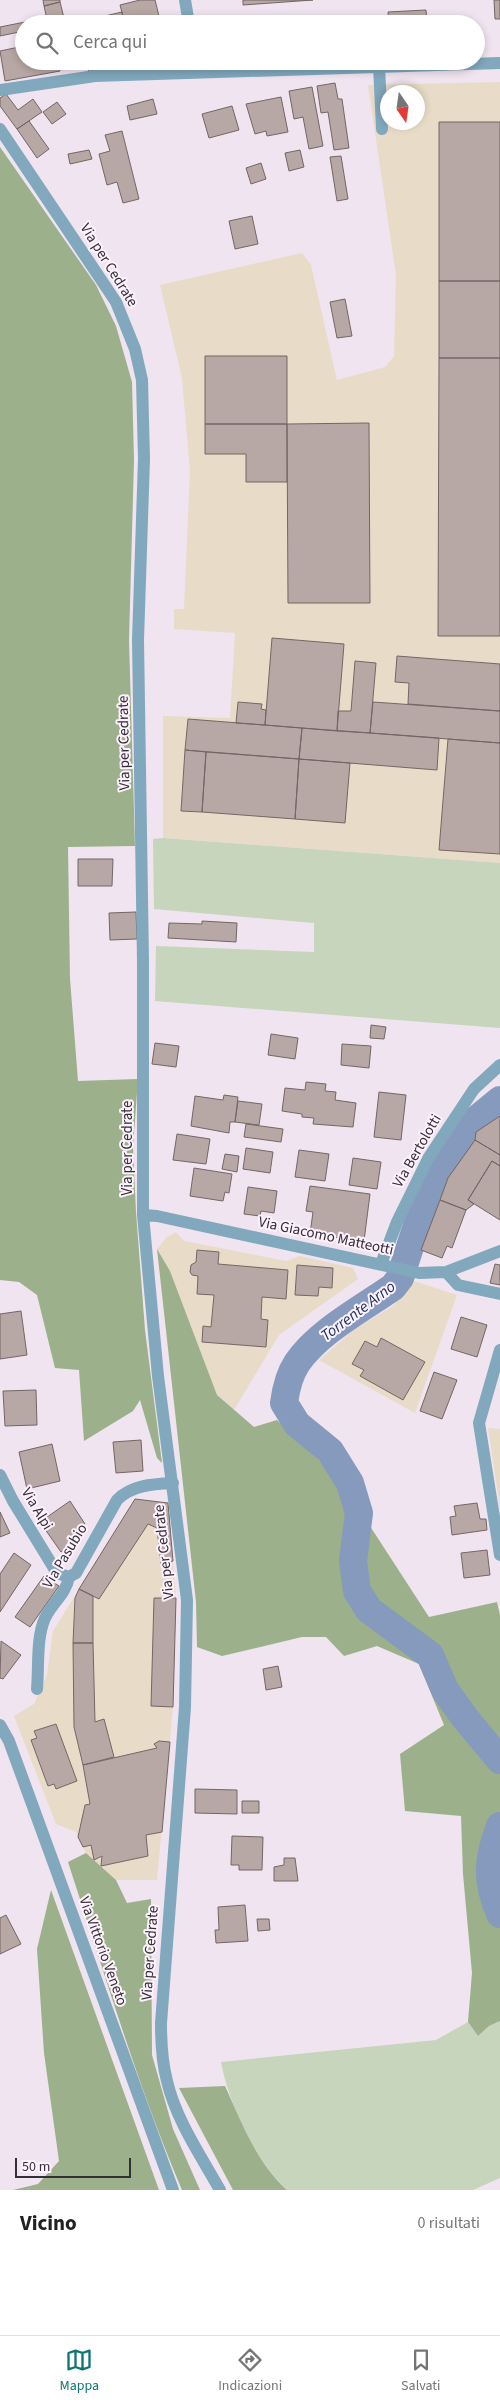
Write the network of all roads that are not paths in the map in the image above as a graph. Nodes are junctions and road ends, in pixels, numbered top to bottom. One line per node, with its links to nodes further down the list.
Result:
1 (185, 0): 2 (street)
2 (188, 15)
3 (485, 63): 4 (street)
4 (500, 63)
5 (156, 70): 8 (street)
6 (379, 70): 7 (street)
7 (380, 87)
8 (0, 90)
9 (0, 128): 11 (street, Via per Cedrate)
10 (500, 1065): 13 (street, Via Bertolotti)
11 (143, 1215): 13 (street, Via Giacomo Matteotti); 18 (street, Via per Cedrate)
12 (500, 1250): 14 (street, Via Giacomo Matteotti)
13 (386, 1266): 14 (street, Via Giacomo Matteotti)
14 (446, 1272): 15 (street)
15 (500, 1294)
16 (500, 1350): 19 (street)
17 (0, 1475): 20 (street, Via Alpi)
18 (173, 1483): 20 (street, Via Pasubio); 24 (street, Via per Cedrate)
19 (500, 1555)
20 (69, 1577): 21 (street, Via Pasubio)
21 (37, 1689)
22 (0, 1725): 23 (street, Via Vittorio Veneto)
23 (173, 2190)
24 (220, 2190)

